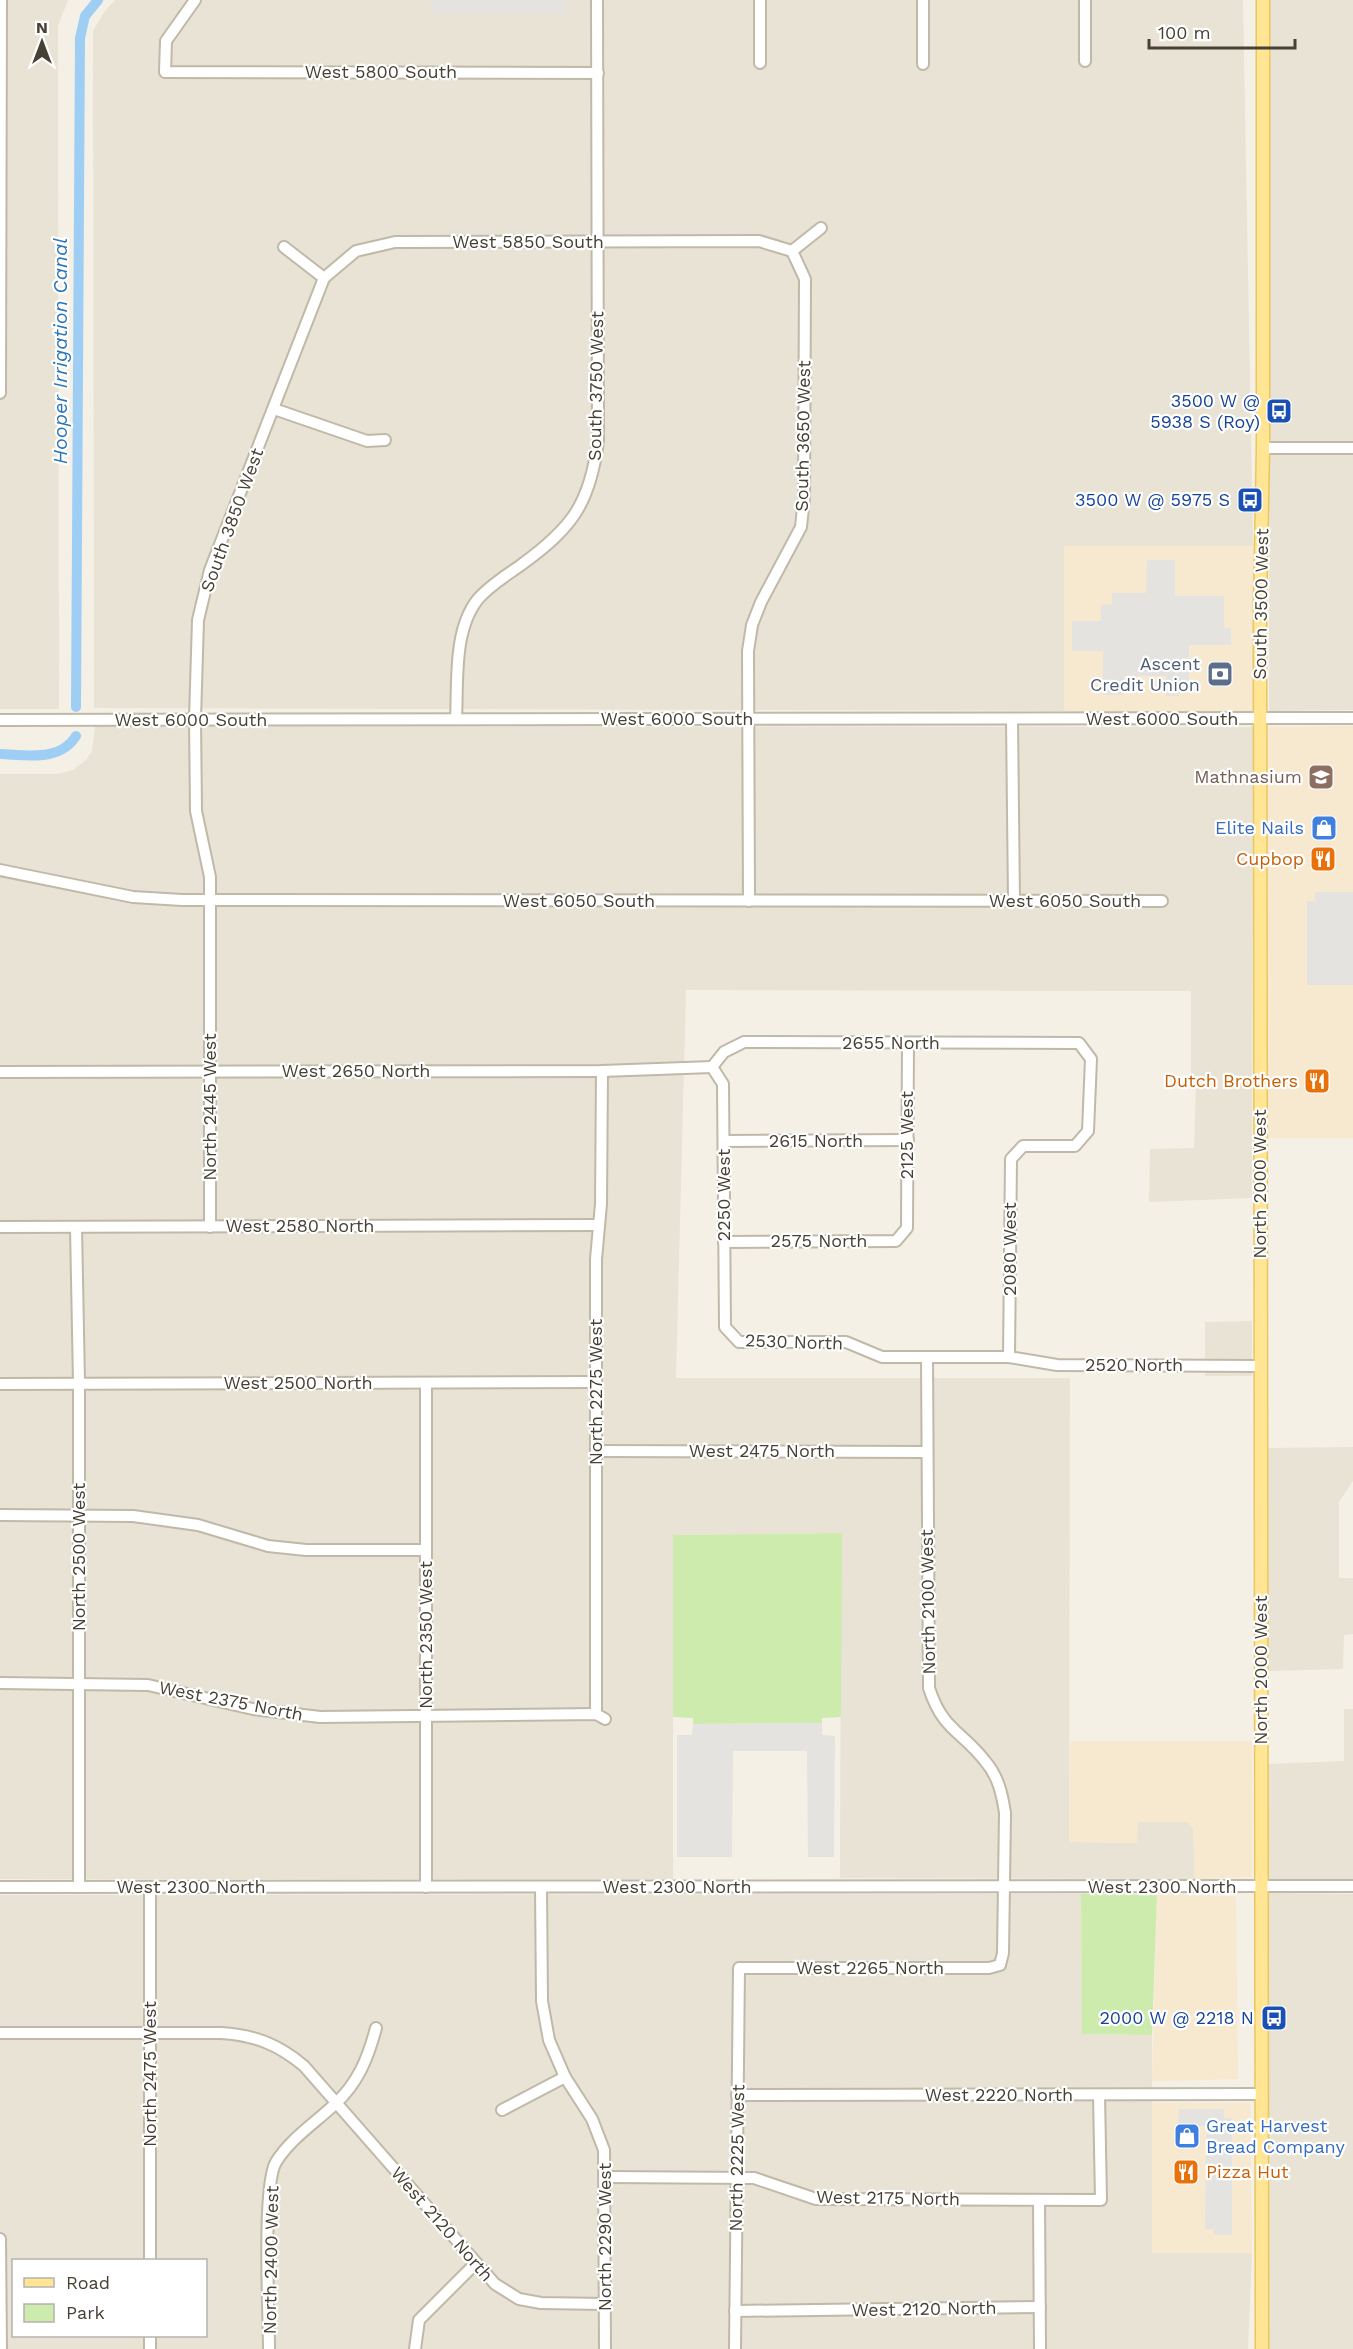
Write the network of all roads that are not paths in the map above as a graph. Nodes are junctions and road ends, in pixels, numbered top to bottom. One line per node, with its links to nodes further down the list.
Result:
1 (1, 0): 17 (street)
2 (195, 0): 11 (street, West 5800 South)
3 (597, 0): 11 (street, South 3750 West)
4 (760, 0): 9 (street)
5 (923, 0): 10 (street)
6 (1085, 0): 8 (street)
7 (1263, 0): 21 (main road, South 3500 West)
8 (1085, 61)
9 (760, 63)
10 (923, 64)
11 (598, 73): 13 (street, South 3750 West)
12 (821, 228): 15 (street)
13 (598, 242): 15 (street, West 5850 South); 16 (street, West 5850 South); 24 (street, South 3750 West)
14 (284, 247): 16 (street)
15 (792, 251): 25 (street, South 3650 West)
16 (324, 278): 19 (street, South 3850 West)
17 (0, 289): 18 (street)
18 (0, 393)
19 (274, 409): 20 (street); 29 (street, South 3850 West)
20 (385, 440)
21 (1263, 448): 22 (street); 27 (main road, South 3500 West)
22 (1353, 448)
23 (1353, 718): 27 (street, West 6000 South)
24 (456, 719): 25 (street, West 6000 South); 29 (street, West 6000 South)
25 (747, 719): 26 (street, West 6000 South); 32 (street, South 3650 West)
26 (1012, 719): 27 (street, West 6000 South); 33 (street)
27 (1260, 719): 36 (main road, South 3500 West)
28 (0, 720): 29 (street, West 6000 South)
29 (195, 720): 31 (street, South 3850 West)
30 (0, 870): 31 (street, West 6050 South)
31 (210, 900): 32 (street, West 6050 South); 35 (street, South 3850 West)
32 (749, 901): 33 (street, West 6050 South)
33 (1014, 901): 34 (street, West 6050 South)
34 (1162, 901)
35 (211, 988): 39 (street, North 2445 West)
36 (1260, 992): 54 (main road, North 2000 West)
37 (908, 1043): 38 (street, 2655 North); 42 (street, 2125 West); 44 (street, 2655 North)
38 (712, 1067): 40 (street, West 2650 North); 43 (street, 2250 West)
39 (210, 1071): 40 (street, West 2650 North); 41 (street, West 2650 North); 48 (street, North 2445 West)
40 (602, 1071): 45 (street, North 2275 West)
41 (0, 1072)
42 (908, 1140): 43 (street, 2615 North); 49 (street, 2125 West)
43 (724, 1141): 50 (street, 2250 West)
44 (1023, 1146): 53 (street, 2080 West)
45 (599, 1225): 48 (street, West 2580 North); 55 (street, North 2275 West)
46 (0, 1227): 47 (street, West 2580 North)
47 (76, 1227): 48 (street, West 2580 North); 56 (street, North 2500 West)
48 (210, 1227)
49 (907, 1228): 50 (street, 2575 North)
50 (724, 1242): 51 (street, 2250 West)
51 (725, 1327): 52 (street, 2530 North)
52 (927, 1357): 53 (street, 2530 North); 60 (street, North 2100 West)
53 (1009, 1357): 54 (street, 2520 North)
54 (1260, 1366): 68 (main road, North 2000 West)
55 (596, 1382): 57 (street, West 2500 North); 59 (street, North 2275 West)
56 (79, 1383): 57 (street, West 2500 North); 58 (street, West 2500 North); 62 (street, North 2500 West)
57 (426, 1383): 63 (street, North 2350 West)
58 (0, 1384)
59 (596, 1450): 60 (street, West 2475 North); 67 (street, North 2275 West)
60 (927, 1452): 75 (street, North 2100 West)
61 (0, 1515): 62 (street)
62 (79, 1516): 63 (street); 65 (street, North 2500 West)
63 (426, 1550): 66 (street, North 2350 West)
64 (0, 1683): 65 (street, West 2375 North)
65 (79, 1683): 66 (street, West 2375 North); 71 (street, North 2500 West)
66 (426, 1716): 67 (street, West 2375 North); 73 (street, North 2350 West)
67 (601, 1716)
68 (1261, 1886): 69 (street, West 2300 North); 75 (street, West 2300 North); 82 (main road, North 2000 West)
69 (1353, 1886)
70 (0, 1887): 71 (street, West 2300 North)
71 (79, 1887): 72 (street, West 2300 North)
72 (150, 1887): 73 (street, West 2300 North); 80 (street, North 2475 West)
73 (426, 1887): 74 (street, West 2300 North)
74 (541, 1887): 75 (street, West 2300 North); 81 (street, North 2290 West)
75 (1004, 1887): 76 (street, North 2100 West)
76 (1000, 1965): 77 (street, West 2265 North)
77 (739, 1968): 83 (street, North 2225 West)
78 (376, 2028): 85 (street, North 2400 West)
79 (0, 2032): 80 (street, West 2120 North)
80 (150, 2033): 85 (street, West 2120 North); 91 (street, North 2475 West)
81 (565, 2077): 86 (street); 87 (street, North 2290 West)
82 (1261, 2094): 84 (street, West 2220 North); 102 (main road, North 2000 West)
83 (737, 2095): 84 (street, West 2220 North); 88 (street, North 2225 West)
84 (1099, 2095): 89 (street, West 2175 North)
85 (337, 2103): 92 (street, West 2120 North); 97 (street, North 2400 West)
86 (502, 2110)
87 (606, 2177): 88 (street, West 2175 North); 93 (street, North 2290 West)
88 (737, 2178): 89 (street, West 2175 North); 95 (street, North 2225 West)
89 (1040, 2200): 94 (street)
90 (0, 2239): 96 (street)
91 (150, 2259)
92 (475, 2264): 93 (street, West 2120 North); 98 (street)
93 (605, 2304): 99 (street, North 2290 West)
94 (1040, 2307): 95 (street, West 2120 North); 101 (street)
95 (735, 2311): 100 (street, North 2225 West)
96 (1, 2349)
97 (269, 2349)
98 (415, 2349)
99 (605, 2349)
100 (735, 2349)
101 (1040, 2349)
102 (1262, 2349)

